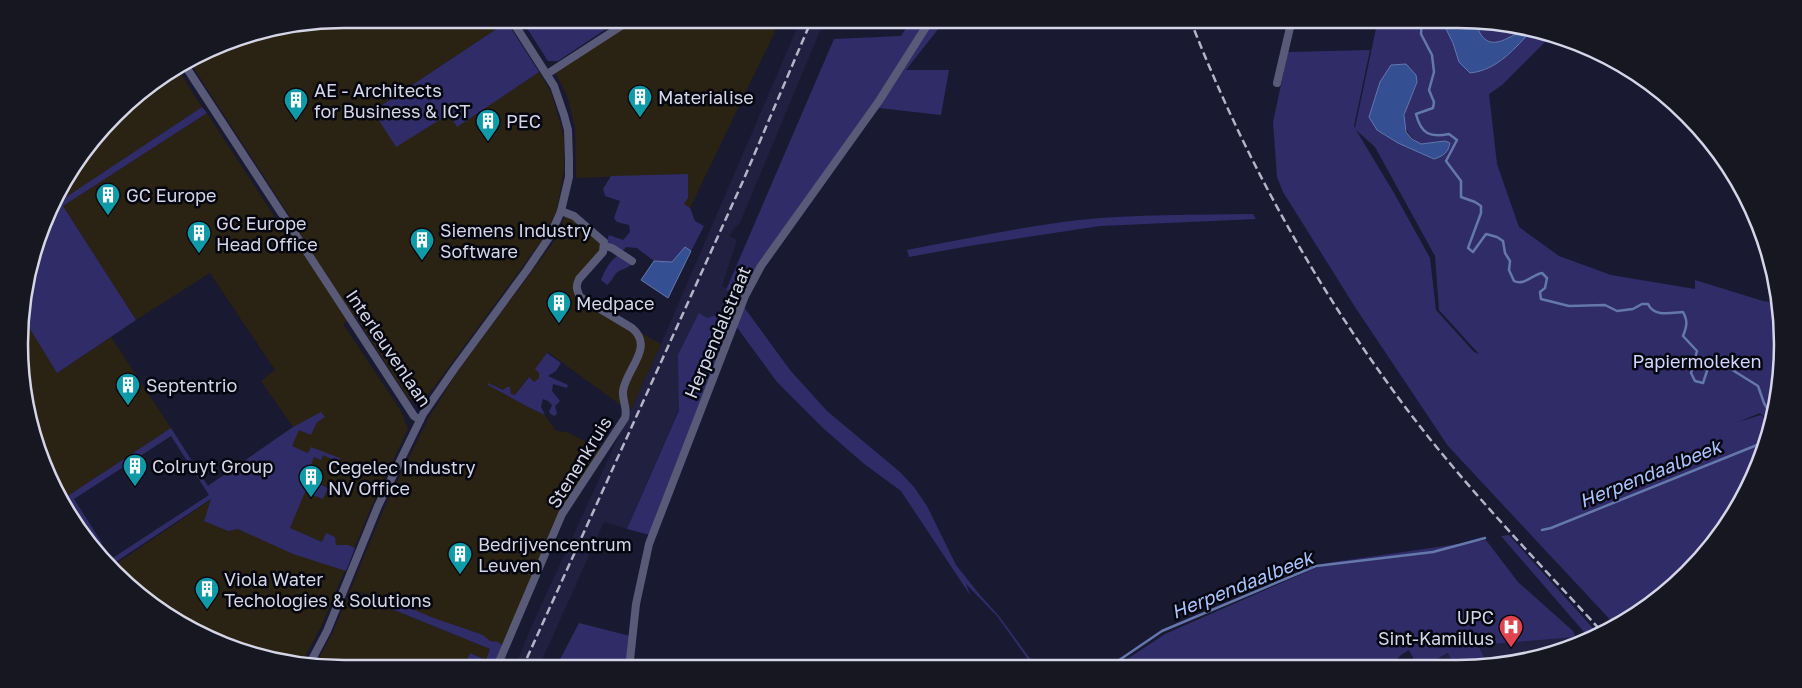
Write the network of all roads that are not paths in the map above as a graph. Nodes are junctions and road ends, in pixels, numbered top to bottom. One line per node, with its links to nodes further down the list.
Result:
1 (517, 28): 6 (street)
2 (618, 28): 6 (street)
3 (925, 28): 14 (street, Herpendalstraat)
4 (1290, 28): 7 (street)
5 (187, 69): 11 (street, Interleuvenlaan)
6 (547, 74): 8 (street)
7 (1277, 84)
8 (561, 211): 9 (street); 11 (street)
9 (604, 246): 10 (street); 13 (street, Stenenkruis)
10 (632, 260)
11 (420, 420): 12 (street, Interleuvenlaan)
12 (312, 659)
13 (500, 660)
14 (630, 660)

